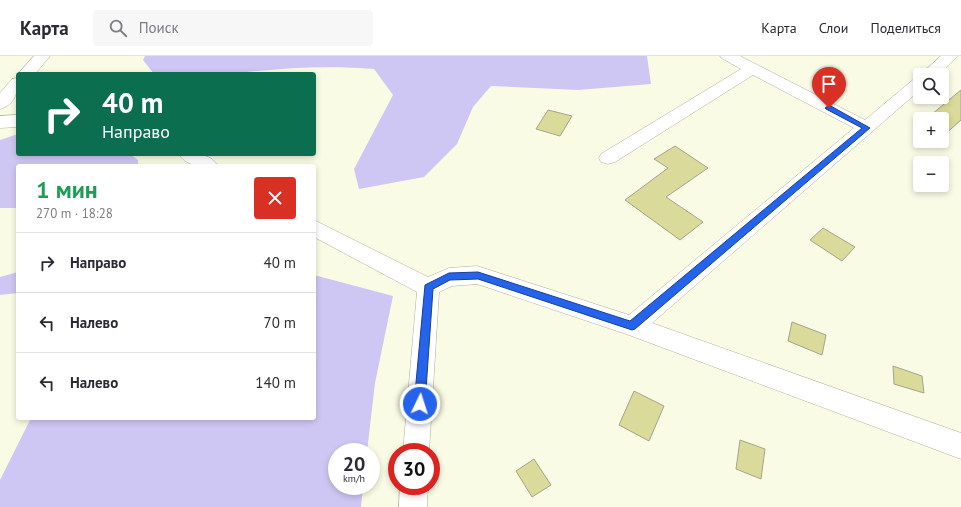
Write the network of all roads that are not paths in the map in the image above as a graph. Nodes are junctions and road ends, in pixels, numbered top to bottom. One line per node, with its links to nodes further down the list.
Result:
1 (42, 56): 7 (street)
2 (728, 56): 5 (street)
3 (944, 57): 4 (street); 6 (street)
4 (961, 67)
5 (753, 68): 13 (street); 15 (street)
6 (934, 68)
7 (28, 72)
8 (16, 85): 10 (street)
9 (913, 88): 13 (street)
10 (0, 104)
11 (16, 121): 12 (street)
12 (0, 122)
13 (867, 128): 19 (street)
14 (192, 156): 16 (street)
15 (608, 158)
16 (206, 164)
17 (316, 229): 18 (street)
18 (428, 287): 19 (street); 20 (street)
19 (632, 326): 21 (street)
20 (417, 443)
21 (961, 446)
22 (414, 495): 23 (street)
23 (413, 507)

